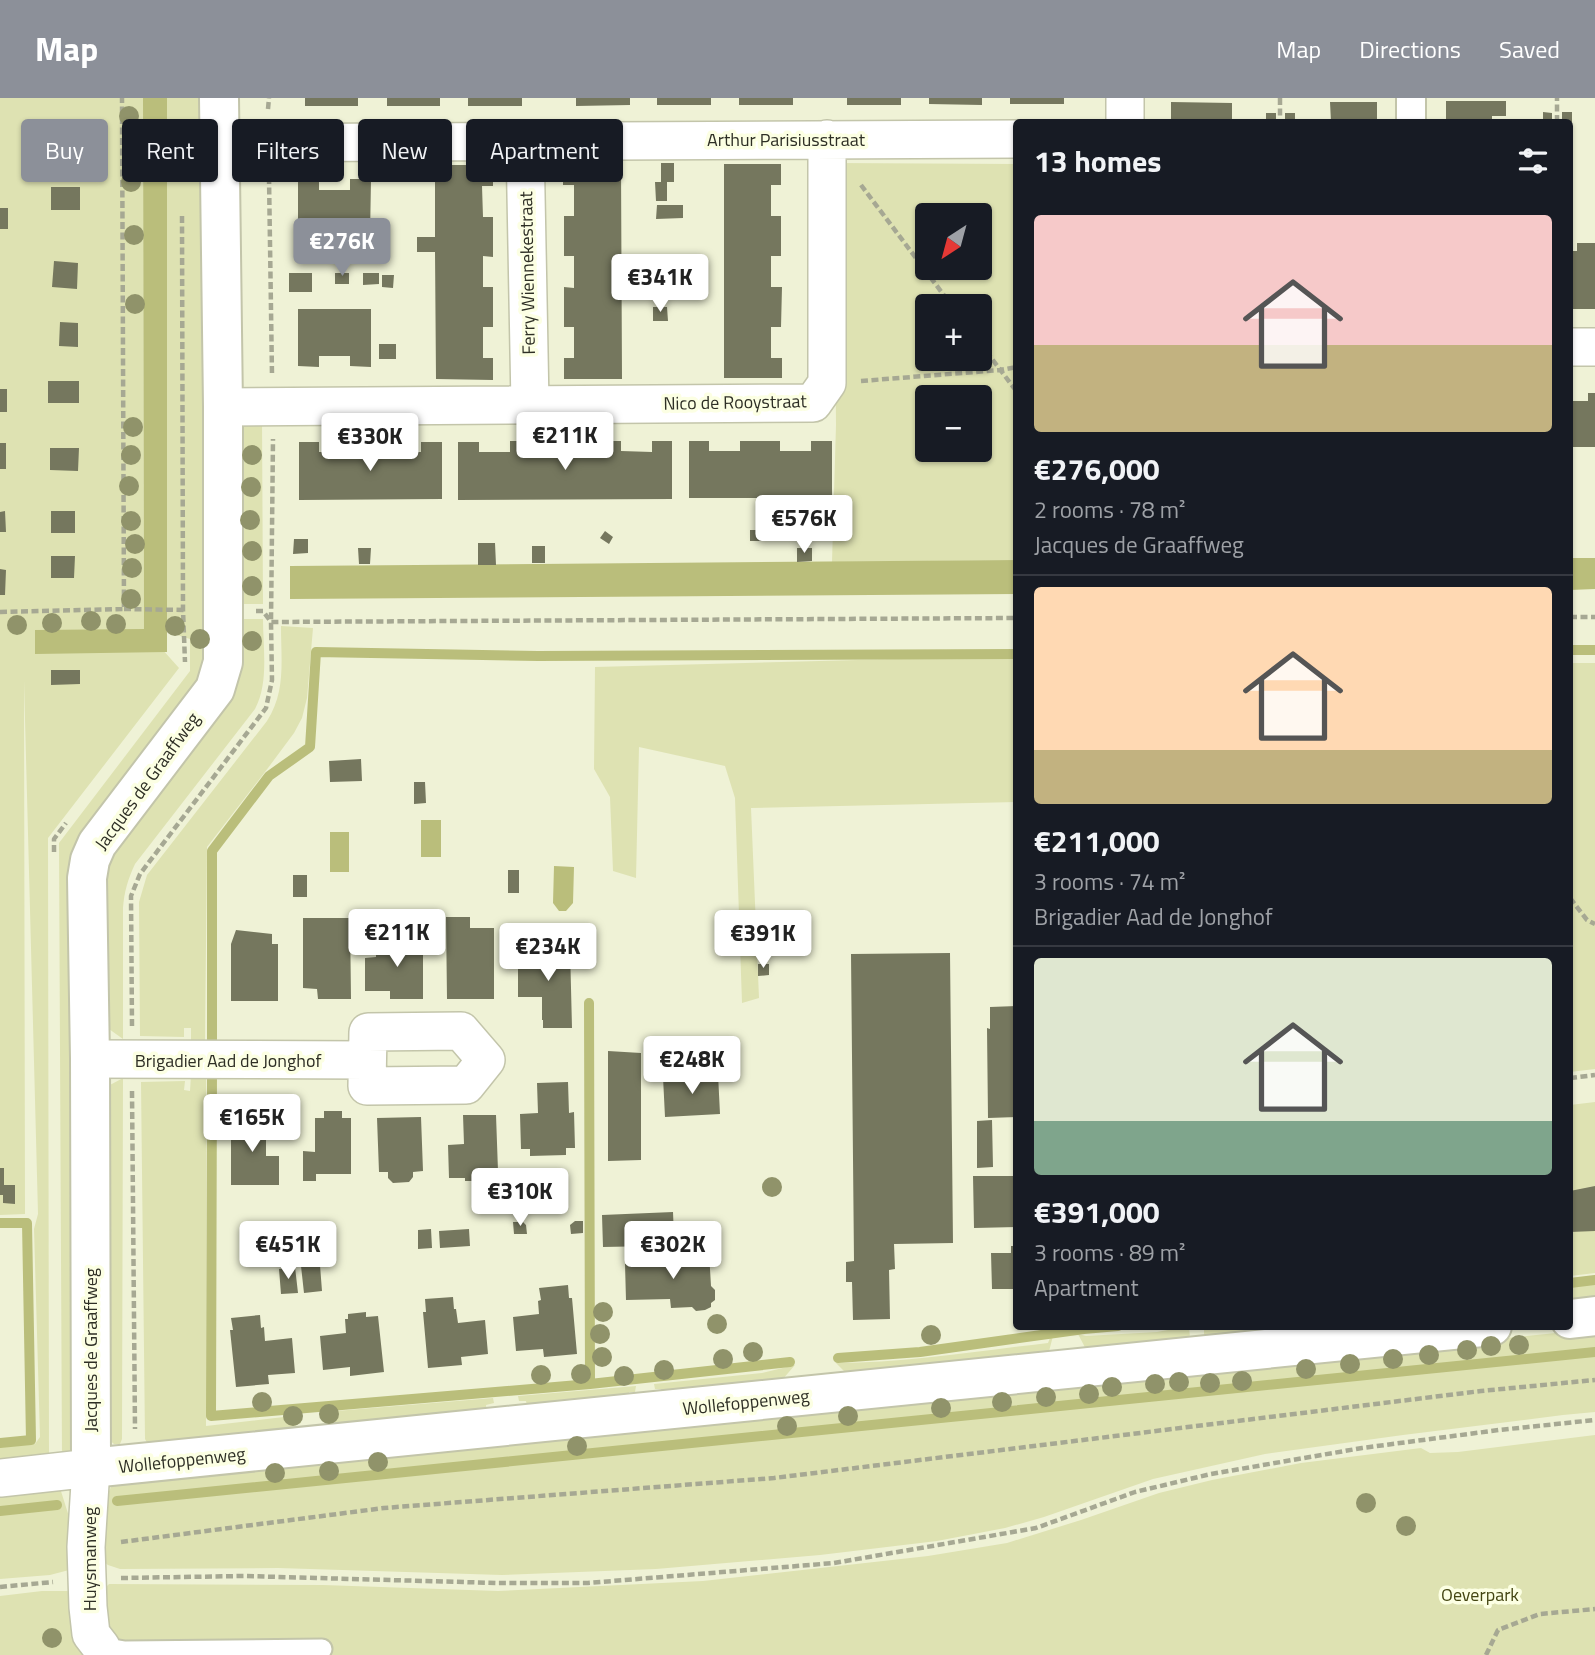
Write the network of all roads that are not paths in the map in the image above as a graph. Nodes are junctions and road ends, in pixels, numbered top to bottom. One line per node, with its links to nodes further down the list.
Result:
1 (219, 98): 10 (street, Jacques de Graaffweg)
2 (1125, 98): 4 (street)
3 (1411, 98): 5 (street)
4 (1125, 119)
5 (1411, 119)
6 (827, 139): 7 (street, Arthur Parisiusstraat); 8 (street, Arthur Parisiusstraat); 14 (street, Nico de Rooystraat)
7 (1013, 139)
8 (623, 140)
9 (466, 142): 10 (street, Arthur Parisiusstraat)
10 (219, 143): 15 (street, Jacques de Graaffweg)
11 (526, 182): 14 (street, Ferry Wiennekestraat)
12 (1573, 347): 13 (street)
13 (1595, 347)
14 (530, 404): 15 (street, Nico de Rooystraat)
15 (223, 407): 16 (street, Jacques de Graaffweg)
16 (90, 1059): 17 (street, Brigadier Aad de Jonghof); 21 (street, Jacques de Graaffweg)
17 (367, 1060)
18 (1595, 1316): 19 (street)
19 (1573, 1319)
20 (1453, 1330): 21 (street, Wollefoppenweg)
21 (91, 1468): 22 (street, Wollefoppenweg); 23 (street, Huysmanweg)
22 (0, 1478)
23 (101, 1647): 24 (lane)
24 (322, 1649)

